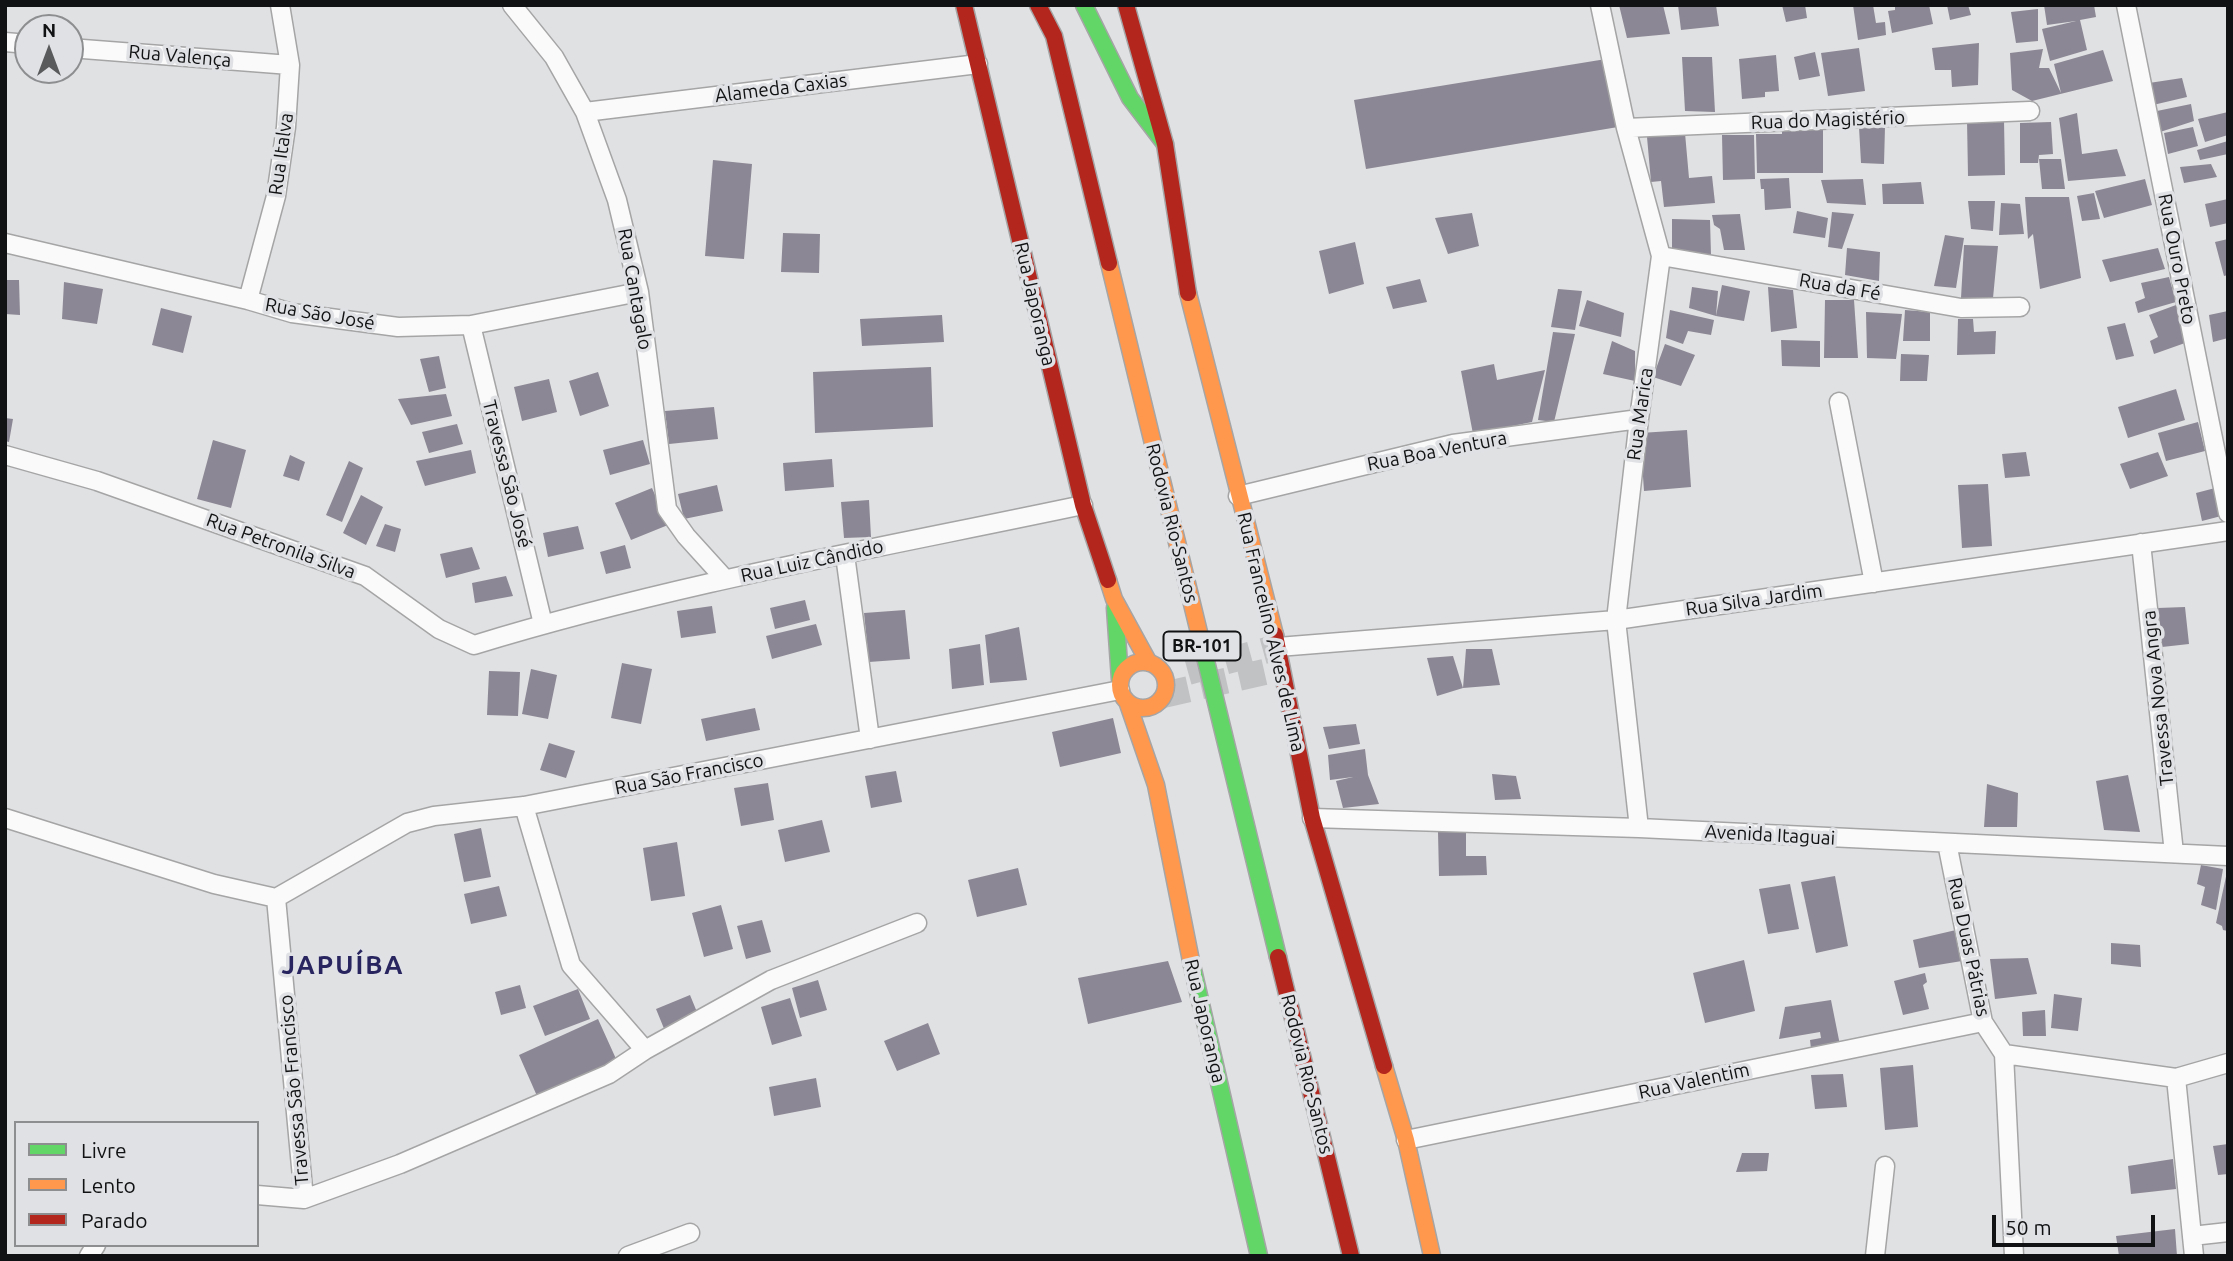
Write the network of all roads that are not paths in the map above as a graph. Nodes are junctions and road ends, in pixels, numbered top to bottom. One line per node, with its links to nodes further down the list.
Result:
1 (280, 5): 13 (street, Rua Italva)
2 (512, 5): 15 (street, Rua Cantagalo)
3 (964, 5): 12 (main road, Rua Japoranga)
4 (1038, 5): 10 (main road, Rodovia Rio-Santos / BR-101)
5 (1056, 5): 10 (main road, Rodovia Rio-Santos / BR-101)
6 (1084, 5): 17 (main road)
7 (1126, 5): 17 (main road, Rua Francelino Alves de Lima)
8 (1600, 5): 16 (street, Rua Marica)
9 (2126, 5): 29 (street, Rua Ouro Preto)
10 (1054, 36): 67 (main road, Rodovia Rio-Santos / BR-101)
11 (84, 49): 13 (street, Rua Valença)
12 (978, 64): 15 (street, Alameda Caxias); 28 (main road, Rua Japoranga)
13 (290, 65): 21 (street, Rua Italva)
14 (2030, 111): 16 (street, Rua do Magistério)
15 (585, 112): 20 (street, Rua Cantagalo)
16 (1626, 128): 19 (street, Rua Marica)
17 (1165, 144): 27 (main road, Rua Francelino Alves de Lima)
18 (5, 243): 21 (street, Rua São José)
19 (1661, 256): 22 (street, Rua da Fé); 25 (street, Rua Marica)
20 (639, 292): 23 (street, Rua São José); 33 (street, Rua Cantagalo)
21 (247, 300): 23 (street, Rua São José)
22 (2020, 307)
23 (471, 325): 37 (street, Travessa São José)
24 (1839, 402): 34 (street)
25 (1639, 419): 27 (street, Rua Boa Ventura); 36 (street, Rua Marica)
26 (5, 455): 37 (street, Rua Petronila Silva)
27 (1238, 496): 38 (main road, Rua Francelino Alves de Lima)
28 (1083, 505): 32 (street, Rua Luiz Cândido); 35 (main road, Rua Japoranga)
29 (2228, 513)
30 (2228, 531): 31 (street, Rua Silva Jardim)
31 (2141, 543): 34 (street, Rua Silva Jardim); 49 (street, Travessa Nova Angra)
32 (845, 555): 33 (street, Rua Luiz Cândido); 42 (street)
33 (726, 579): 37 (street, Rua Luiz Cândido)
34 (1874, 583): 36 (street, Rua Silva Jardim)
35 (1114, 599): 39 (main road, Rua Japoranga); 40 (main road, Rua Japoranga)
36 (1616, 620): 38 (street, Rua Silva Jardim); 47 (street, Rua Marica)
37 (543, 624)
38 (1278, 647): 46 (main road, Rua Francelino Alves de Lima)
39 (1149, 663): 40 (main road); 41 (main road, Rua Japoranga)
40 (1123, 691): 41 (main road); 42 (street, Rua São Francisco); 43 (main road, Rua Japoranga)
41 (1154, 717): 43 (main road, Rua Japoranga)
42 (870, 739): 44 (street, Rua São Francisco)
43 (1156, 785): 66 (main road, Rua Japoranga)
44 (524, 806): 51 (street, Rua São Francisco); 54 (street)
45 (5, 818): 51 (street)
46 (1312, 818): 47 (street, Avenida Itaguai); 58 (main road, Rua Francelino Alves de Lima)
47 (1639, 828): 48 (street, Avenida Itaguai)
48 (1947, 843): 49 (street, Avenida Itaguai); 53 (street, Rua Duas Pátrias)
49 (2174, 853): 50 (street, Avenida Itaguai)
50 (2228, 856)
51 (276, 898): 61 (street, Travessa São Francisco)
52 (917, 923): 54 (street)
53 (1983, 1022): 55 (street, Rua Duas Pátrias); 58 (street, Rua Valentim)
54 (645, 1050): 61 (street)
55 (2004, 1054): 57 (street); 70 (street)
56 (2228, 1063): 57 (street)
57 (2176, 1078): 64 (street)
58 (1406, 1140): 68 (main road, Rua Francelino Alves de Lima)
59 (1885, 1166): 69 (street)
60 (259, 1195): 61 (street)
61 (304, 1199)
62 (2228, 1232): 64 (street)
63 (690, 1233): 65 (street)
64 (2192, 1236): 71 (street)
65 (628, 1256)
66 (1259, 1256)
67 (1351, 1256)
68 (1432, 1256)
69 (1874, 1256)
70 (2014, 1256)
71 (2194, 1256)

